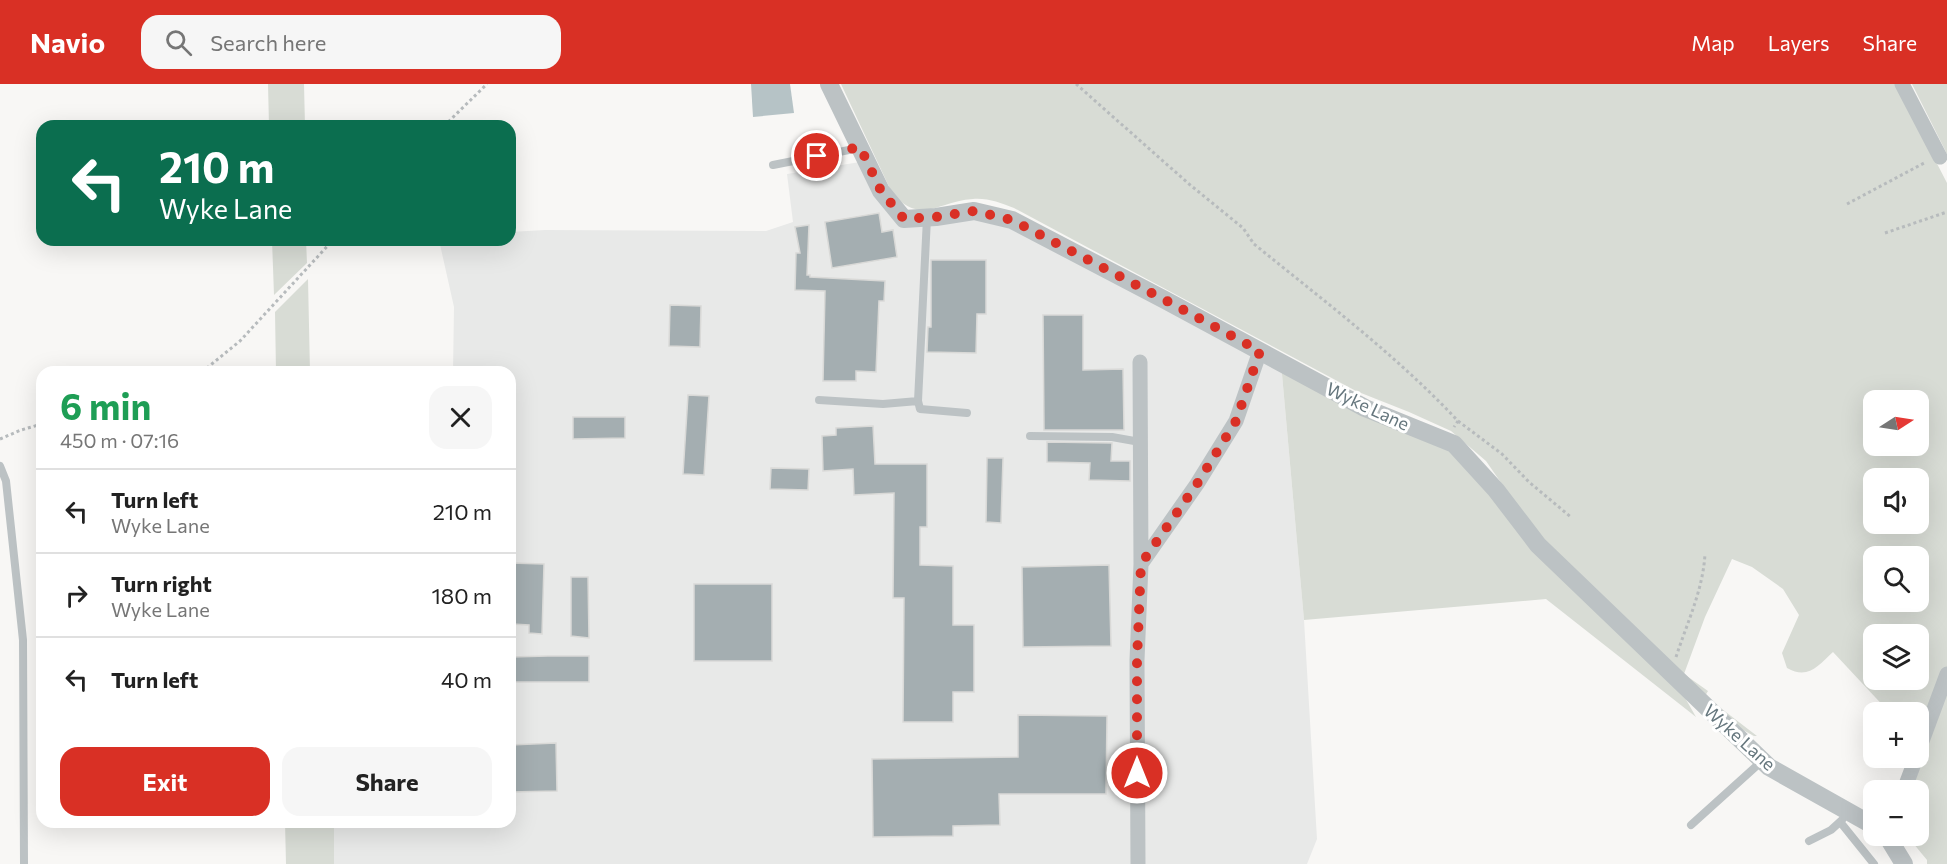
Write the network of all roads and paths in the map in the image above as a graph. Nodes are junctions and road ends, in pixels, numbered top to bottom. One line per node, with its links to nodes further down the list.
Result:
1 (487, 84): 5 (path)
2 (829, 84): 6 (street, Wyke Lane)
3 (1076, 84): 20 (path)
4 (1902, 84): 7 (street)
5 (450, 120)
6 (860, 147): 8 (lane); 11 (street, Wyke Lane)
7 (1940, 157): 9 (path)
8 (773, 165)
9 (1847, 204)
10 (1947, 212): 12 (path)
11 (927, 218): 14 (street, Wyke Lane); 18 (lane)
12 (1885, 233)
13 (327, 246): 16 (path)
14 (1260, 351): 24 (street, Wyke Lane); 29 (street)
15 (1140, 362): 25 (street)
16 (209, 366)
17 (819, 400): 18 (lane)
18 (918, 401): 19 (lane)
19 (967, 413)
20 (1458, 421): 24 (path); 27 (path)
21 (36, 426): 23 (path)
22 (1030, 436): 25 (lane)
23 (0, 439)
24 (1445, 440): 30 (street, Wyke Lane)
25 (1140, 442): 29 (street)
26 (0, 466): 39 (lane)
27 (1572, 518)
28 (1705, 554): 30 (path)
29 (1141, 564): 40 (street)
30 (1671, 672): 33 (street, Wyke Lane)
31 (1947, 674): 32 (street)
32 (1929, 722)
33 (1762, 761): 34 (street, Wyke Lane); 36 (lane)
34 (1844, 817): 35 (street, Wyke Lane); 37 (lane); 41 (lane)
35 (1863, 823)
36 (1691, 825)
37 (1809, 841)
38 (1894, 846): 42 (street)
39 (24, 864)
40 (1138, 864)
41 (1874, 864)
42 (1904, 864)

